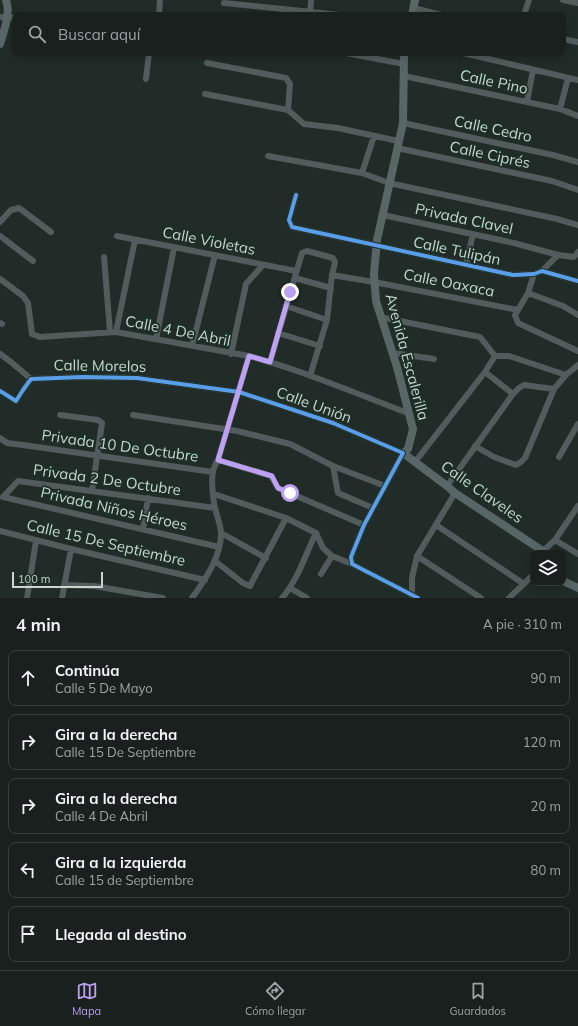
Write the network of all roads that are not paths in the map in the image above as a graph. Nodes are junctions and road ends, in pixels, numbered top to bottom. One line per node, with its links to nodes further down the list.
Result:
1 (6, 0): 14 (main road)
2 (160, 0): 9 (street)
3 (310, 0): 11 (street)
4 (529, 0): 13 (street)
5 (563, 0): 7 (street)
6 (224, 3): 10 (street)
7 (578, 3)
8 (414, 8): 12 (street)
9 (159, 12)
10 (301, 12)
11 (310, 12)
12 (429, 12)
13 (525, 12)
14 (7, 18): 17 (main road)
15 (566, 40): 16 (street)
16 (578, 42)
17 (0, 44)
18 (149, 56): 29 (street)
19 (362, 56): 25 (street)
20 (404, 56): 25 (main road, Avenida Escalerilla)
21 (477, 56): 23 (street)
22 (497, 56): 23 (street)
23 (496, 60): 26 (street)
24 (207, 63): 34 (street)
25 (404, 64): 27 (main road, Avenida Escalerilla)
26 (533, 70): 28 (street); 32 (street)
27 (404, 76): 32 (street, Calle Pino); 36 (main road, Avenida Escalerilla)
28 (568, 78): 30 (street); 33 (street)
29 (146, 79)
30 (578, 80)
31 (205, 94): 34 (street)
32 (528, 102): 33 (street, Calle Pino)
33 (560, 109): 35 (street, Calle Pino)
34 (288, 110): 37 (street, Calle Ciprés)
35 (578, 116)
36 (403, 123): 38 (main road, Avenida Escalerilla); 40 (street, Calle Cedro)
37 (374, 136): 38 (street, Calle Ciprés); 41 (street)
38 (397, 145): 42 (main road, Avenida Escalerilla); 43 (street, Calle Ciprés)
39 (268, 156): 41 (street)
40 (578, 162)
41 (362, 173): 42 (street)
42 (389, 183): 45 (main road, Avenida Escalerilla); 47 (street)
43 (578, 189)
44 (296, 195): 53 (street, Calle Tulipán)
45 (383, 215): 49 (street, Privada Clavel); 53 (main road, Avenida Escalerilla)
46 (0, 222): 48 (street)
47 (578, 225)
48 (51, 232)
49 (473, 234): 56 (street, Privada Clavel); 61 (street)
50 (0, 236): 59 (street)
51 (117, 236): 52 (street, Calle Violetas)
52 (136, 240): 54 (street, Calle Violetas); 77 (street)
53 (376, 246): 61 (street, Calle Tulipán); 69 (main road, Avenida Escalerilla)
54 (174, 248): 55 (street, Calle Violetas); 79 (street)
55 (215, 255): 60 (street, Calle Violetas); 80 (street)
56 (558, 255): 57 (street, Privada Clavel); 63 (street)
57 (577, 256)
58 (104, 257): 77 (street)
59 (33, 261)
60 (263, 265): 62 (street, Calle Violetas); 85 (street)
61 (466, 265): 64 (street, Calle Tulipán)
62 (296, 271): 65 (street); 66 (street)
63 (542, 271): 64 (street, Calle Tulipán); 68 (street)
64 (534, 274): 71 (street)
65 (332, 275): 69 (street, Calle Oaxaca); 70 (street)
66 (295, 278): 70 (street); 72 (street)
67 (0, 279): 77 (street, Calle 4 De Abril)
68 (578, 281)
69 (374, 282): 73 (street, Calle Oaxaca); 75 (main road, Avenida Escalerilla)
70 (331, 288): 76 (street)
71 (528, 293): 73 (street); 74 (street)
72 (286, 306): 76 (street); 78 (street)
73 (517, 313): 82 (street)
74 (578, 315)
75 (380, 317): 83 (main road, Avenida Escalerilla); 87 (street)
76 (327, 320): 81 (street)
77 (113, 332): 79 (street, Calle 4 De Abril)
78 (278, 333): 81 (street); 89 (street)
79 (156, 339): 80 (street, Calle 4 De Abril)
80 (192, 346): 85 (street, Calle 4 De Abril)
81 (320, 346): 93 (street)
82 (578, 351)
83 (393, 353): 88 (street); 99 (main road, Avenida Escalerilla)
84 (0, 354): 94 (street)
85 (232, 354): 86 (street, Calle 4 De Abril)
86 (249, 356): 89 (street, Calle 4 De Abril); 97 (street)
87 (495, 356): 91 (street); 92 (street)
88 (434, 359)
89 (270, 362): 93 (street, Calle 4 De Abril)
90 (576, 368): 92 (street)
91 (485, 372): 98 (street); 110 (street)
92 (566, 375): 95 (street)
93 (310, 376): 99 (street, Calle 4 De Abril)
94 (31, 379): 96 (street); 97 (street, Calle Morelos)
95 (554, 389): 98 (street); 105 (street)
96 (0, 391)
97 (239, 392): 103 (street); 106 (street, Calle Unión)
98 (513, 394): 105 (street)
99 (410, 414): 106 (main road, Avenida Escalerilla)
100 (60, 415): 107 (street)
101 (133, 415): 103 (street)
102 (578, 424): 108 (street)
103 (226, 429): 109 (street); 111 (street)
104 (0, 438): 107 (street, Privada 10 De Octubre)
105 (475, 446): 114 (street)
106 (403, 454): 110 (main road, Calle Claveles); 113 (street)
107 (96, 456): 112 (street, Privada 10 De Octubre); 115 (street)
108 (559, 457)
109 (218, 460): 112 (street); 124 (street)
110 (415, 462): 114 (main road, Calle Claveles)
111 (333, 466): 113 (street); 122 (street)
112 (213, 472): 117 (street)
113 (385, 486): 122 (street)
114 (447, 486): 116 (main road, Calle Claveles)
115 (92, 491): 118 (street, Privada 2 De Octubre); 119 (street, Privada 2 De Octubre)
116 (455, 493): 125 (street); 134 (main road, Calle Claveles)
117 (214, 494): 121 (street); 123 (street)
118 (3, 497): 126 (street, Privada Niños Héroes)
119 (148, 498): 121 (street, Privada 2 De Octubre); 126 (street)
120 (578, 506): 130 (street)
121 (215, 508): 128 (street)
122 (373, 508): 124 (street)
123 (286, 518): 129 (street); 139 (street)
124 (364, 525): 141 (street)
125 (436, 525): 138 (street); 146 (street)
126 (143, 529): 132 (street, Privada Niños Héroes)
127 (0, 531): 131 (street, Calle 15 De Septiembre)
128 (221, 533): 132 (street); 139 (street)
129 (316, 533): 137 (street); 148 (street)
130 (556, 540): 135 (street); 136 (street)
131 (36, 541): 133 (street, Calle 15 De Septiembre); 152 (street)
132 (219, 547): 140 (street)
133 (71, 549): 144 (street, Calle 15 De Septiembre); 147 (street)
134 (540, 550)
135 (545, 550)
136 (578, 554)
137 (332, 556): 141 (street); 142 (street)
138 (417, 556): 151 (street); 160 (street)
139 (266, 558): 140 (street)
140 (215, 561): 144 (street)
141 (352, 564): 151 (street)
142 (321, 574)
143 (530, 579): 146 (street)
144 (205, 580): 150 (street)
145 (566, 582): 149 (main road)
146 (524, 584): 161 (street)
147 (64, 585): 153 (street); 154 (street)
148 (290, 588): 157 (street); 158 (street)
149 (578, 588)
150 (197, 591): 155 (street); 156 (street)
151 (412, 596): 159 (street)
152 (27, 598)
153 (62, 598)
154 (163, 598)
155 (192, 598)
156 (201, 598)
157 (282, 598)
158 (307, 598)
159 (418, 598)
160 (481, 598)
161 (508, 598)

